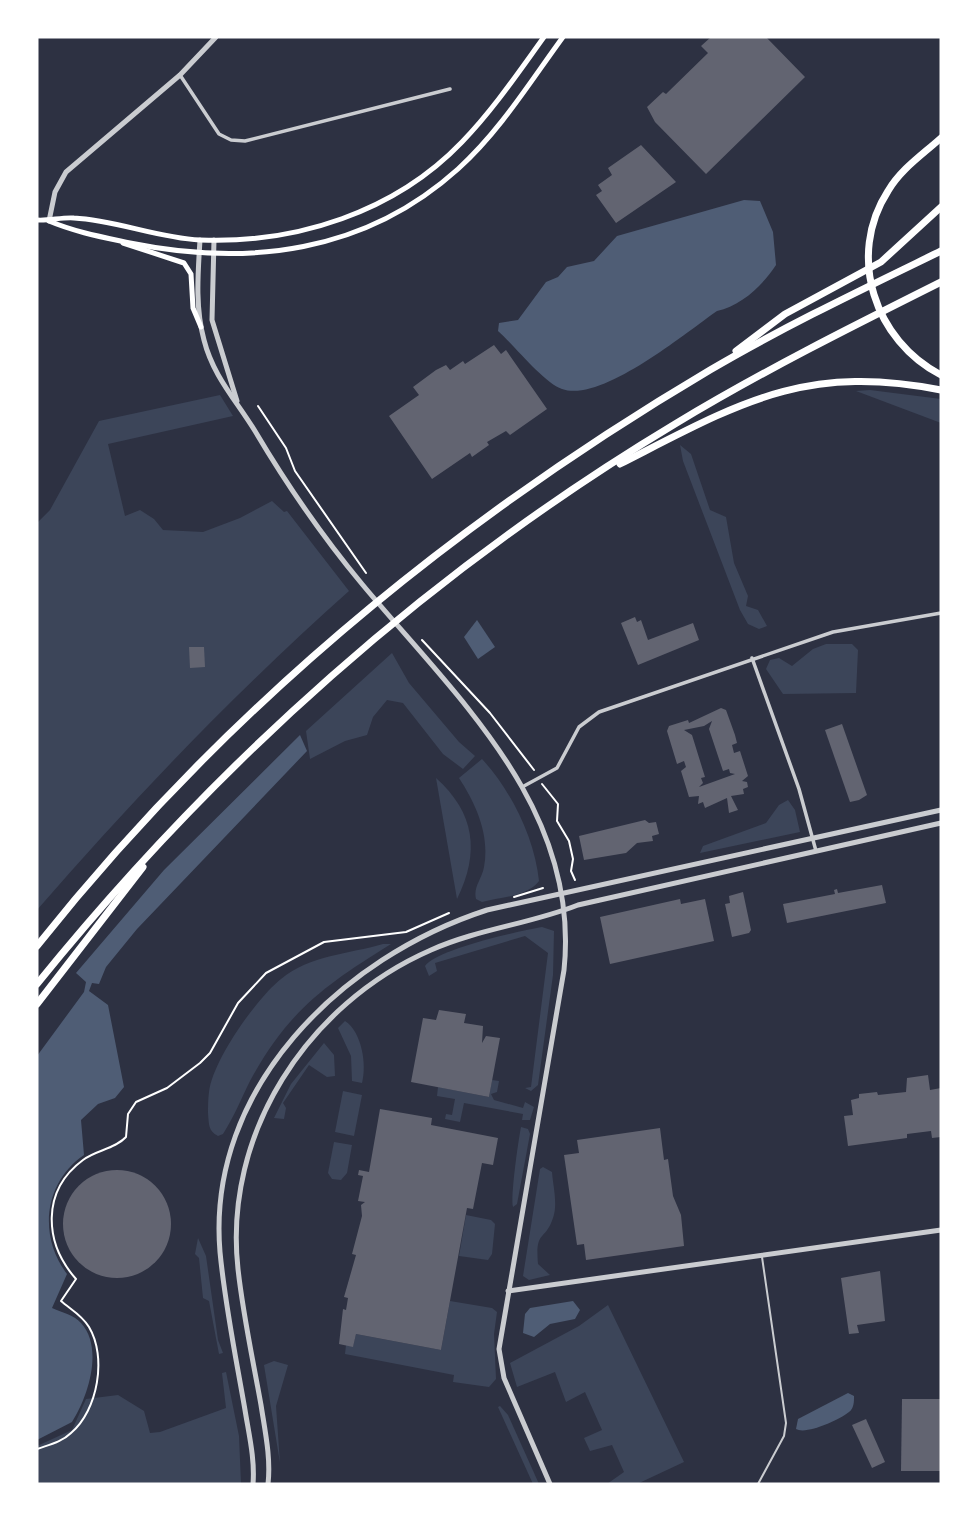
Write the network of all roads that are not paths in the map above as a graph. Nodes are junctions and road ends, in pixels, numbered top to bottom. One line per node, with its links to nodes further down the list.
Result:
1 (216, 37): 4 (street)
2 (544, 37): 12 (main road)
3 (563, 37): 15 (main road)
4 (180, 75): 5 (street); 9 (street)
5 (450, 89)
6 (941, 138): 19 (highway)
7 (941, 207): 18 (highway)
8 (37, 220): 9 (main road)
9 (49, 220): 10 (main road); 11 (main road)
10 (117, 240): 14 (main road); 17 (main road)
11 (200, 240): 12 (main road); 14 (street)
12 (214, 240): 15 (street)
13 (941, 251): 18 (highway)
14 (200, 254): 15 (main road); 17 (street)
15 (213, 255): 21 (street)
16 (941, 282): 22 (highway)
17 (201, 327): 21 (street)
18 (713, 369): 33 (highway)
19 (941, 375)
20 (941, 390): 22 (highway)
21 (237, 401): 25 (street)
22 (585, 481): 28 (highway)
23 (941, 613): 24 (street)
24 (752, 658): 25 (street); 29 (street)
25 (524, 786): 31 (street)
26 (941, 810): 29 (street)
27 (941, 823): 30 (street)
28 (176, 824): 34 (highway); 35 (highway)
29 (813, 838): 30 (street); 31 (street)
30 (816, 851): 32 (street)
31 (561, 894): 32 (street); 39 (street)
32 (563, 910): 38 (street); 40 (street)
33 (37, 946)
34 (37, 984)
35 (37, 1004)
36 (941, 1230): 37 (street)
37 (762, 1256): 38 (street); 42 (lane)
38 (508, 1291): 41 (street)
39 (253, 1484)
40 (268, 1484)
41 (550, 1484)
42 (758, 1484)

